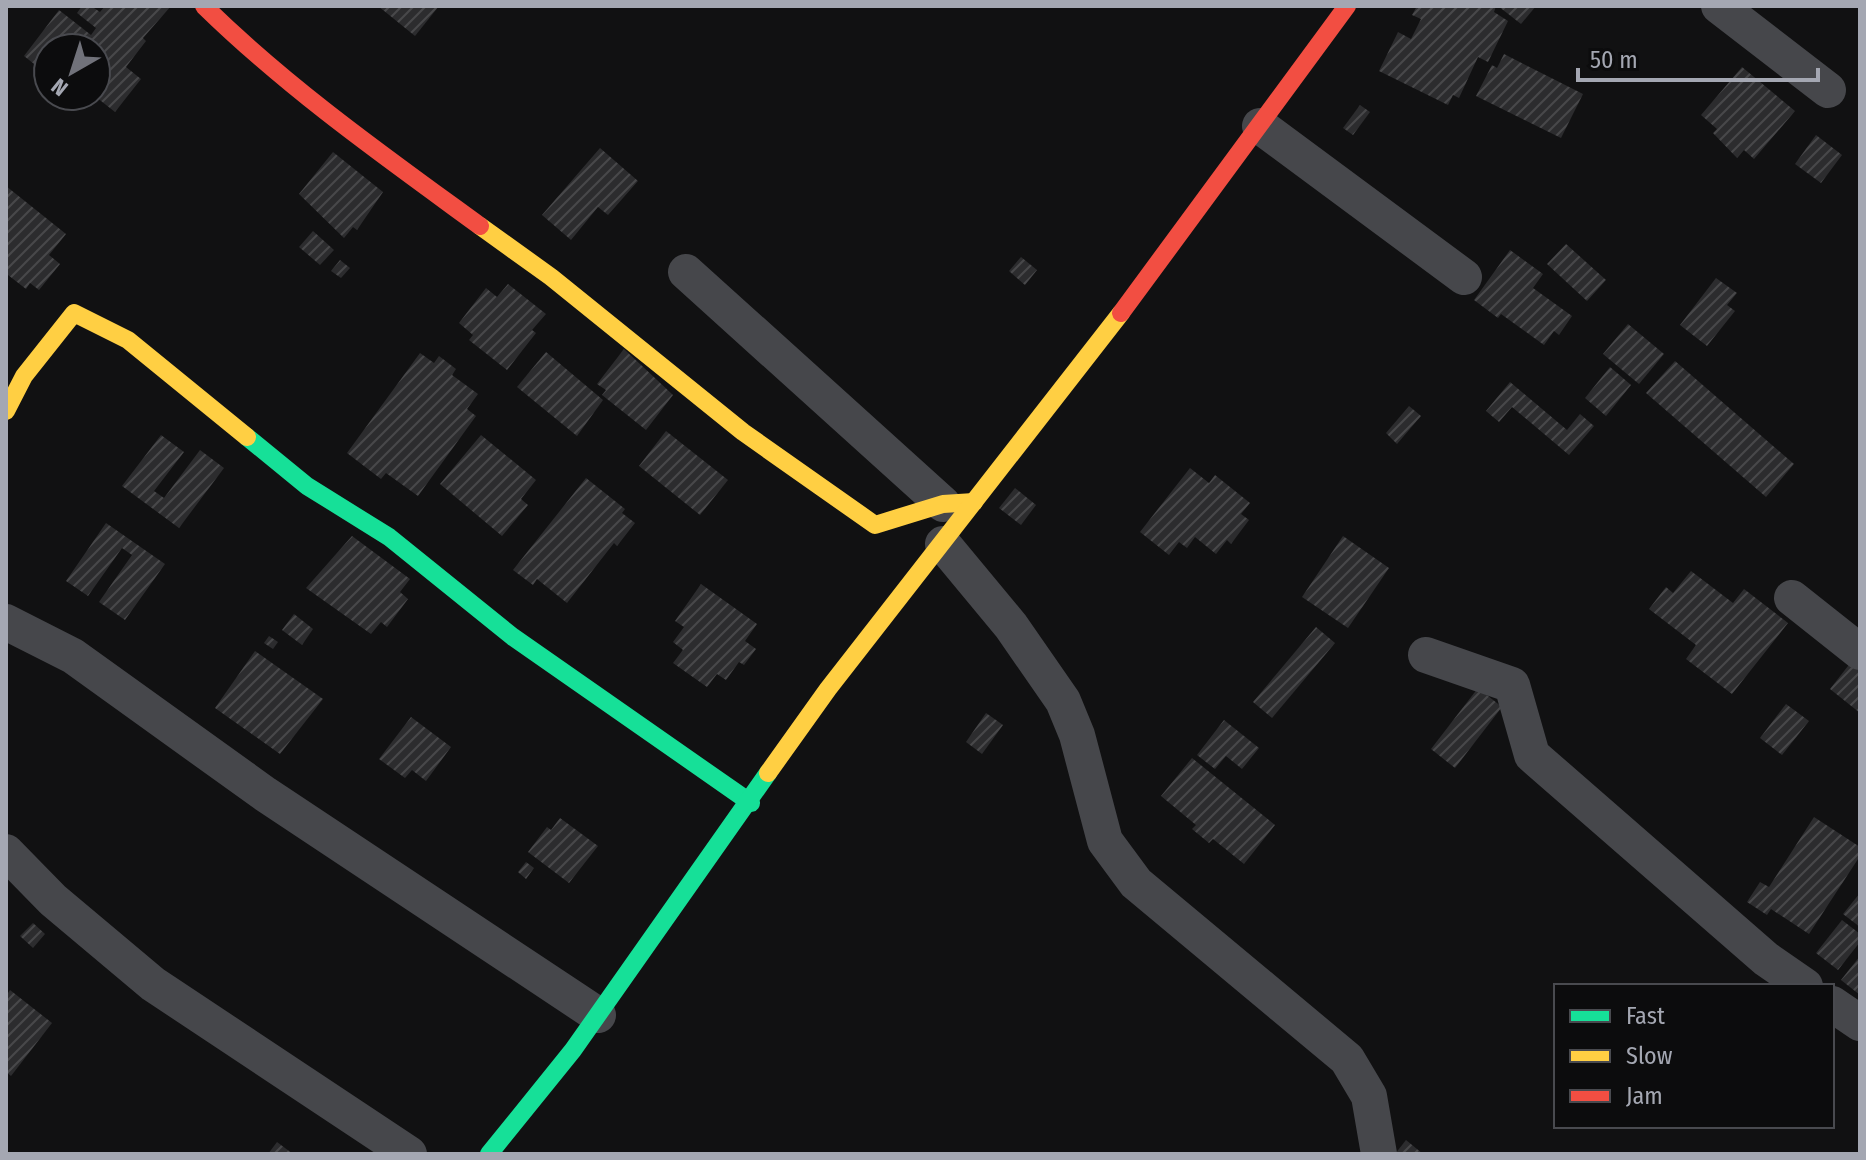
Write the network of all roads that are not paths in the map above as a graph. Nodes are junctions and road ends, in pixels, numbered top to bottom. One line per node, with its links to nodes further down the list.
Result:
1 (204, 6): 9 (street)
2 (1347, 6): 5 (street)
3 (1719, 6): 4 (street)
4 (1828, 90)
5 (1260, 126): 7 (street); 9 (street)
6 (686, 272): 9 (street)
7 (1464, 277)
8 (6, 411): 15 (street)
9 (958, 503): 10 (street)
10 (943, 544): 15 (street); 23 (street)
11 (1792, 598): 13 (street)
12 (6, 622): 19 (street)
13 (1860, 652)
14 (1426, 655): 17 (street)
15 (751, 803): 19 (street)
16 (6, 852): 21 (street)
17 (1802, 984)
18 (1834, 1005): 20 (street)
19 (598, 1015): 22 (street)
20 (1860, 1023)
21 (409, 1154)
22 (489, 1154)
23 (1379, 1154)

